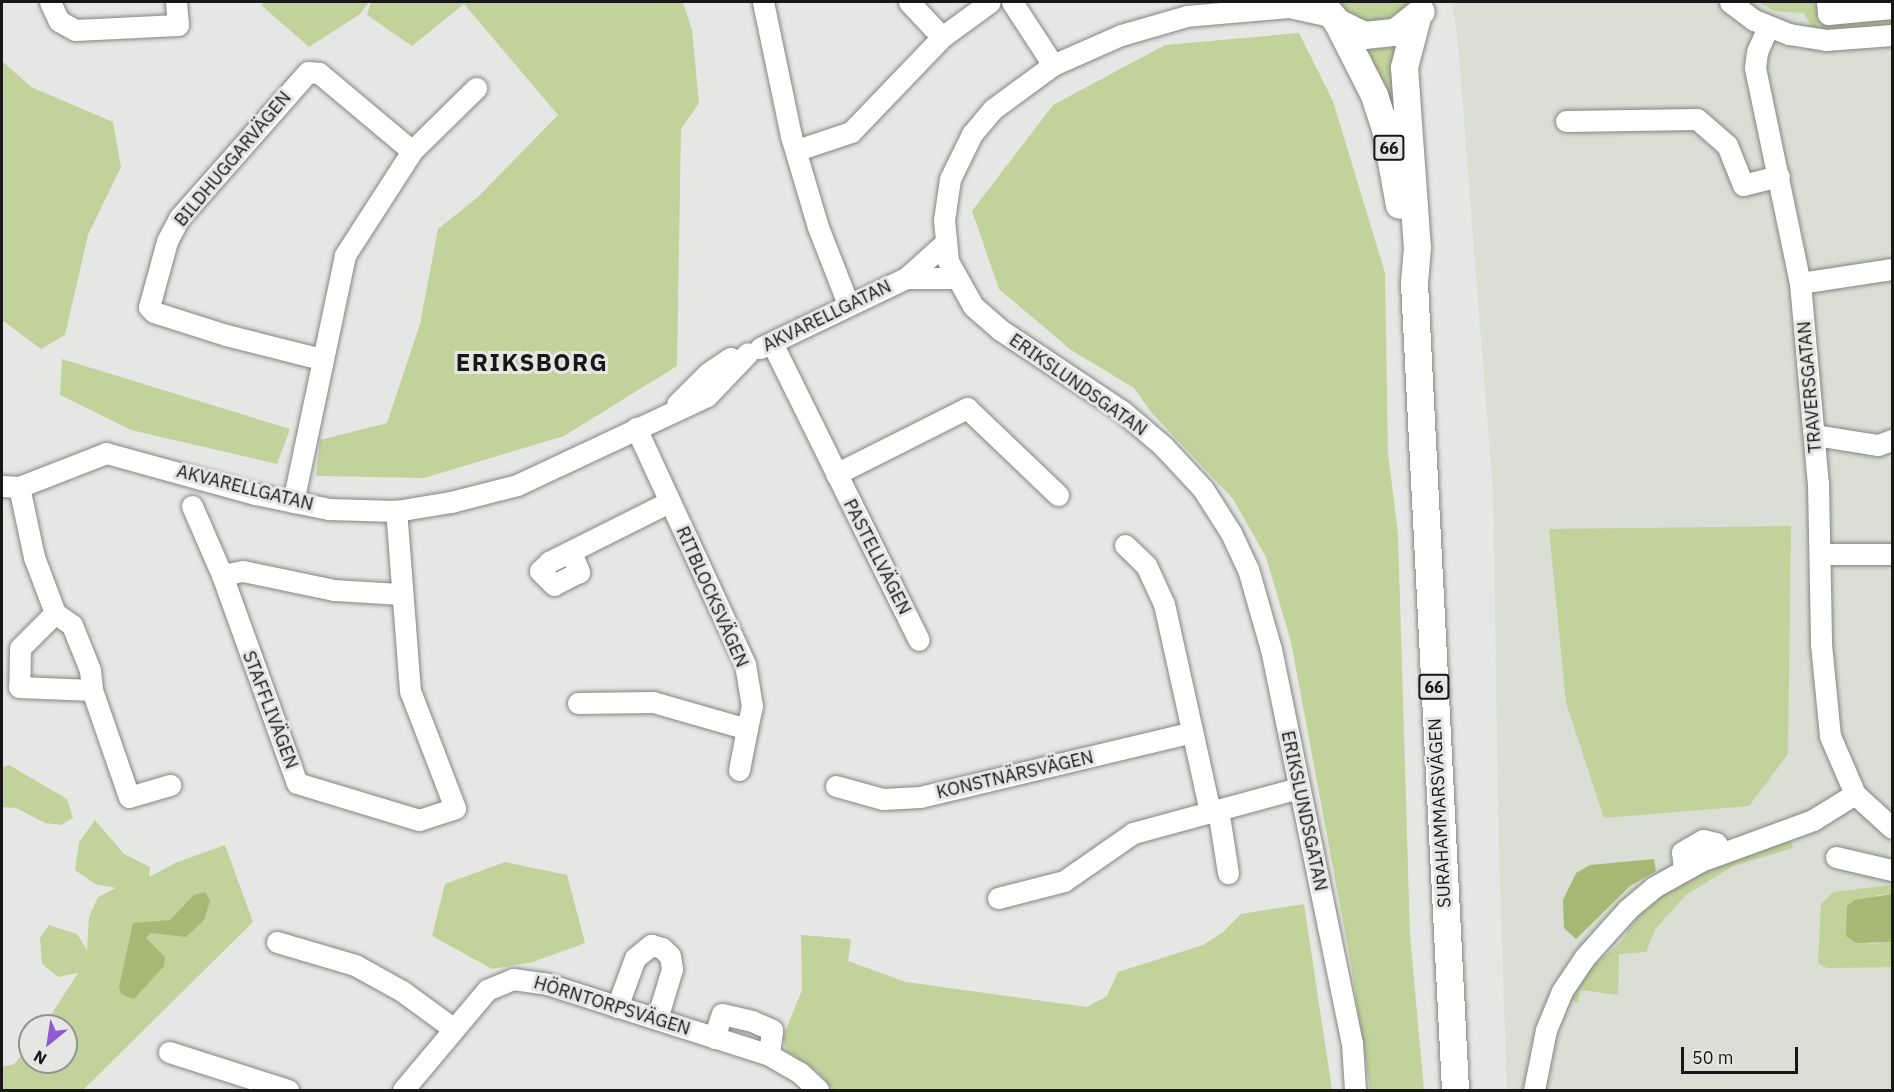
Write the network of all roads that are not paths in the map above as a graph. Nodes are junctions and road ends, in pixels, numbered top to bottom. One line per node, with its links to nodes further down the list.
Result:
1 (50, 2): 2 (street)
2 (176, 2)
3 (763, 2): 21 (street)
4 (909, 2): 17 (street)
5 (990, 2): 17 (street)
6 (1012, 2): 18 (street)
7 (1249, 2): 13 (street, ERIKSLUNDSGATAN)
8 (1730, 2): 15 (street)
9 (1827, 2): 11 (street)
10 (1425, 7): 14 (main road, 66); 28 (main road, SURAHAMMARSVÄGEN / 66)
11 (1893, 8)
12 (1185, 9): 13 (street, ERIKSLUNDSGATAN); 18 (street, ERIKSLUNDSGATAN)
13 (1229, 10): 14 (street, ERIKSLUNDSGATAN)
14 (1329, 13): 28 (main road, SURAHAMMARSVÄGEN / 66)
15 (1768, 27): 16 (street); 23 (street, TRAVERSGATAN)
16 (1893, 35)
17 (942, 37): 21 (street)
18 (1053, 65): 24 (street, ERIKSLUNDSGATAN)
19 (476, 88): 22 (street)
20 (1566, 121): 23 (street)
21 (797, 150): 30 (street)
22 (412, 151): 32 (street); 32 (street, BILDHUGGARVÄGEN)
23 (1779, 176): 29 (street, TRAVERSGATAN)
24 (945, 243): 26 (street, AKVARELLGATAN); 27 (street, ERIKSLUNDSGATAN)
25 (1893, 268): 29 (street)
26 (906, 278): 27 (street, AKVARELLGATAN); 30 (street, AKVARELLGATAN)
27 (956, 278): 59 (street, ERIKSLUNDSGATAN)
28 (1414, 283): 76 (main road, SURAHAMMARSVÄGEN / 66)
29 (1800, 283): 34 (street, TRAVERSGATAN)
30 (848, 304): 31 (street, AKVARELLGATAN)
31 (772, 343): 33 (street, AKVARELLGATAN); 36 (street, PASTELLVÄGEN)
32 (321, 359): 39 (street)
33 (636, 428): 40 (street, RITBLOCKSVÄGEN); 42 (street, AKVARELLGATAN)
34 (1815, 435): 35 (street); 45 (street, TRAVERSGATAN)
35 (1893, 440)
36 (836, 474): 38 (street); 50 (street, PASTELLVÄGEN)
37 (10, 487): 39 (street, AKVARELLGATAN); 49 (street)
38 (1058, 495)
39 (293, 502): 42 (street, AKVARELLGATAN)
40 (669, 502): 44 (street); 54 (street, RITBLOCKSVÄGEN)
41 (192, 506): 47 (street, STAFFLIVÄGEN)
42 (396, 511): 48 (street, STAFFLIVÄGEN)
43 (1125, 545): 55 (street)
44 (571, 552)
45 (1820, 554): 46 (street); 60 (street, TRAVERSGATAN)
46 (1893, 554)
47 (222, 575): 48 (street); 48 (street, STAFFLIVÄGEN)
48 (402, 594)
49 (55, 613): 51 (street); 52 (street)
50 (919, 640)
51 (10, 687): 52 (street)
52 (92, 690): 57 (street)
53 (578, 703): 54 (street)
54 (747, 729): 56 (street, RITBLOCKSVÄGEN)
55 (1192, 732): 58 (street, KONSTNÄRSVÄGEN); 61 (street)
56 (739, 770)
57 (170, 785)
58 (836, 786)
59 (1299, 788): 61 (street); 75 (street, ERIKSLUNDSGATAN)
60 (1855, 794): 62 (street, TRAVERSGATAN); 77 (street)
61 (1214, 810): 65 (street); 66 (street)
62 (1893, 828)
63 (1836, 858): 64 (street)
64 (1893, 870)
65 (1228, 873)
66 (998, 898)
67 (276, 942): 70 (street)
68 (617, 1007): 69 (street, HÖRNTORPSVÄGEN); 69 (street); 70 (street, HÖRNTORPSVÄGEN)
69 (657, 1019): 74 (street, HÖRNTORPSVÄGEN)
70 (454, 1029): 73 (street, HÖRNTORPSVÄGEN)
71 (169, 1052): 72 (street)
72 (288, 1090)
73 (403, 1090)
74 (818, 1090)
75 (1354, 1090)
76 (1455, 1090)
77 (1534, 1090)

